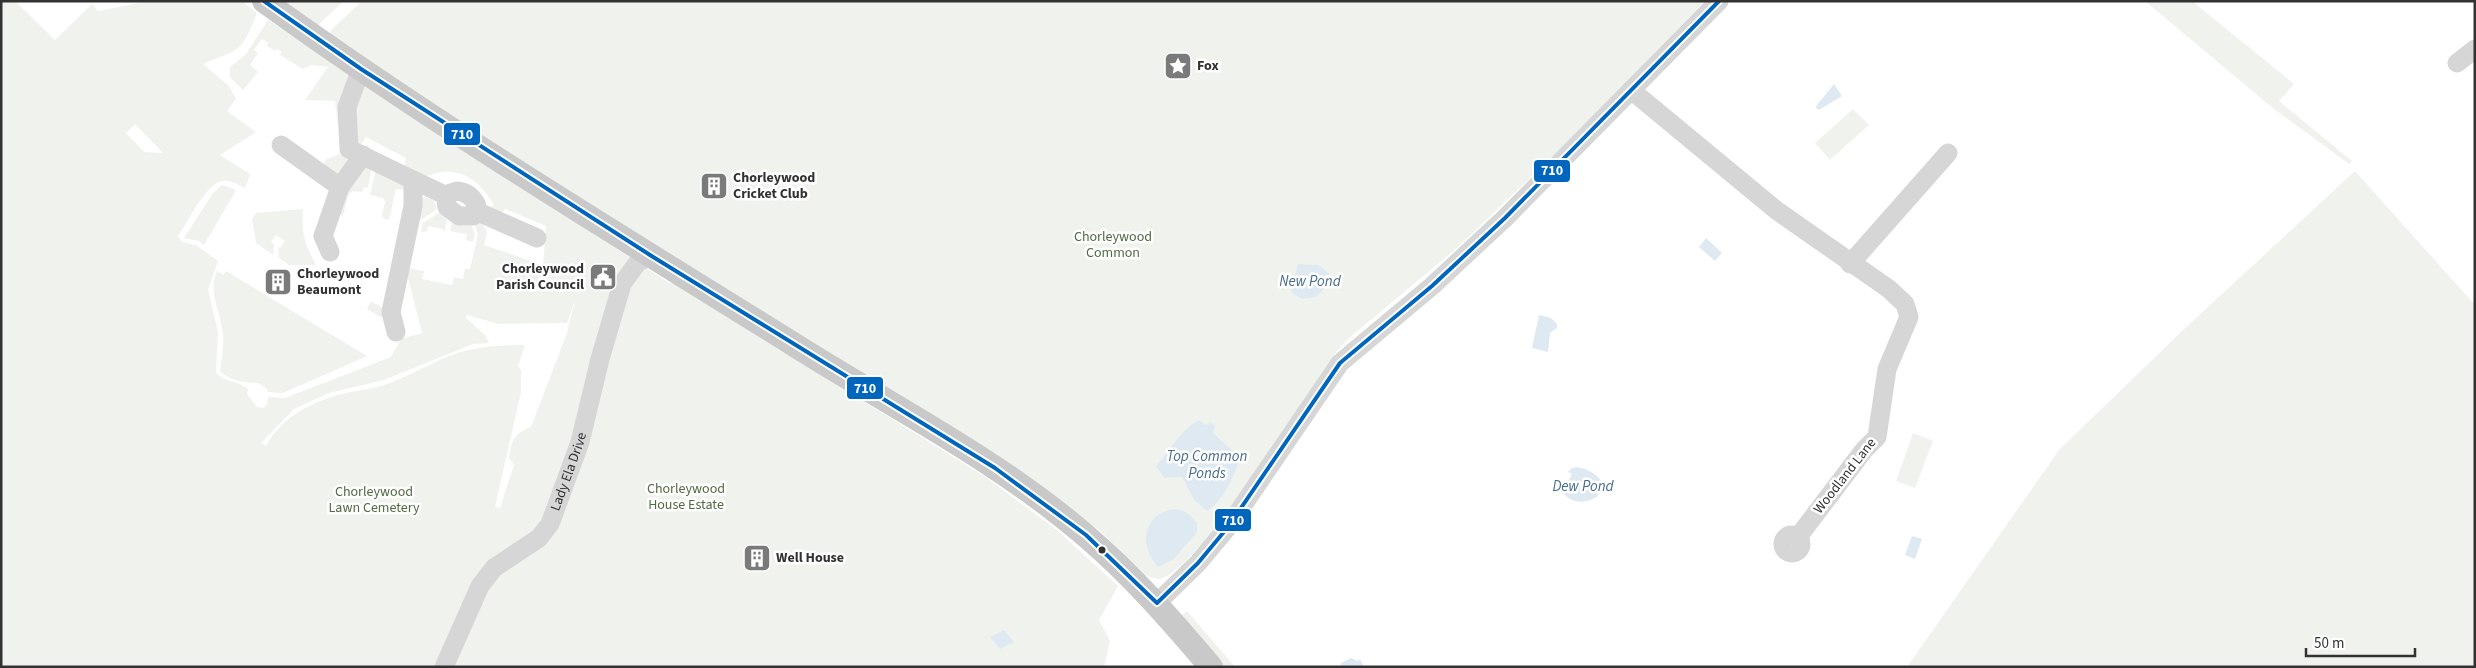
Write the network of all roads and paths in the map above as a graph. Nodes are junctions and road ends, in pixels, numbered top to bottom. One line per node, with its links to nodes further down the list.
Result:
1 (264, 1): 5 (main road)
2 (1719, 1): 6 (street)
3 (2475, 49): 4 (street)
4 (2457, 63)
5 (361, 70): 9 (street); 14 (main road)
6 (1631, 90): 15 (street, Woodland Lane); 18 (street)
7 (281, 145): 11 (street)
8 (1948, 153): 15 (street)
9 (363, 154): 10 (street); 11 (street)
10 (413, 180): 12 (street); 16 (street)
11 (340, 187): 13 (street)
12 (537, 238)
13 (330, 252)
14 (652, 256): 18 (main road); 19 (street, Lady Ela Drive)
15 (1850, 264): 17 (street, Woodland Lane)
16 (396, 332)
17 (1798, 537)
18 (1157, 603): 20 (main road)
19 (444, 667)
20 (1210, 667)

